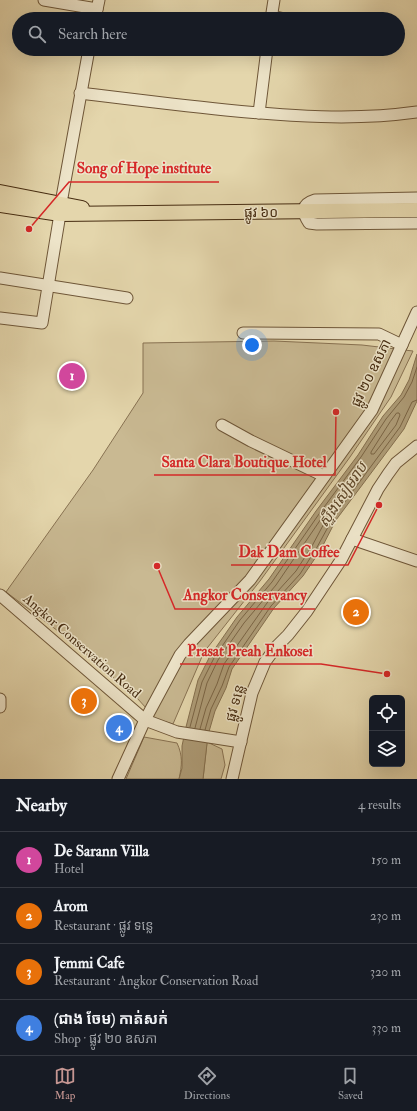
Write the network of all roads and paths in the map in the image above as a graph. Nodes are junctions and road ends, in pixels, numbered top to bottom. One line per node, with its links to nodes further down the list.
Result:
1 (44, 0): 3 (street)
2 (274, 0): 4 (street)
3 (96, 9)
4 (272, 12)
5 (88, 56): 7 (street)
6 (266, 56): 9 (street)
7 (80, 94): 9 (street); 13 (street)
8 (417, 112): 9 (street)
9 (259, 113)
10 (0, 192): 13 (main road, ផ្លូវ ៦០)
11 (417, 198): 15 (street)
12 (0, 205): 13 (main road, ផ្លូវ ៦០)
13 (61, 208): 15 (main road, ផ្លូវ ៦០); 18 (street)
14 (417, 210): 15 (main road, ផ្លូវ ៦០)
15 (304, 211): 16 (street)
16 (417, 223)
17 (0, 278): 18 (street)
18 (47, 286): 19 (street); 21 (street)
19 (127, 298)
20 (417, 312): 23 (street, ផ្លូវ ២០ ឧសភា)
21 (0, 318)
22 (243, 333): 23 (street)
23 (402, 344): 26 (street, ផ្លូវ ២០ ឧសភា)
24 (222, 425): 26 (street)
25 (417, 446): 27 (street, ផ្លូវ ទន្លេ)
26 (324, 476): 32 (street, ផ្លូវ ២០ ឧសភា)
27 (352, 538): 28 (street); 33 (street, ផ្លូវ ទន្លេ)
28 (417, 561)
29 (0, 595): 32 (street, Angkor Conservation Road)
30 (0, 699): 31 (street)
31 (0, 707)
32 (145, 720): 33 (street); 34 (street, ផ្លូវ ២០ ឧសភា)
33 (241, 742): 35 (street, ផ្លូវ ទន្លេ)
34 (118, 779)
35 (232, 779)

